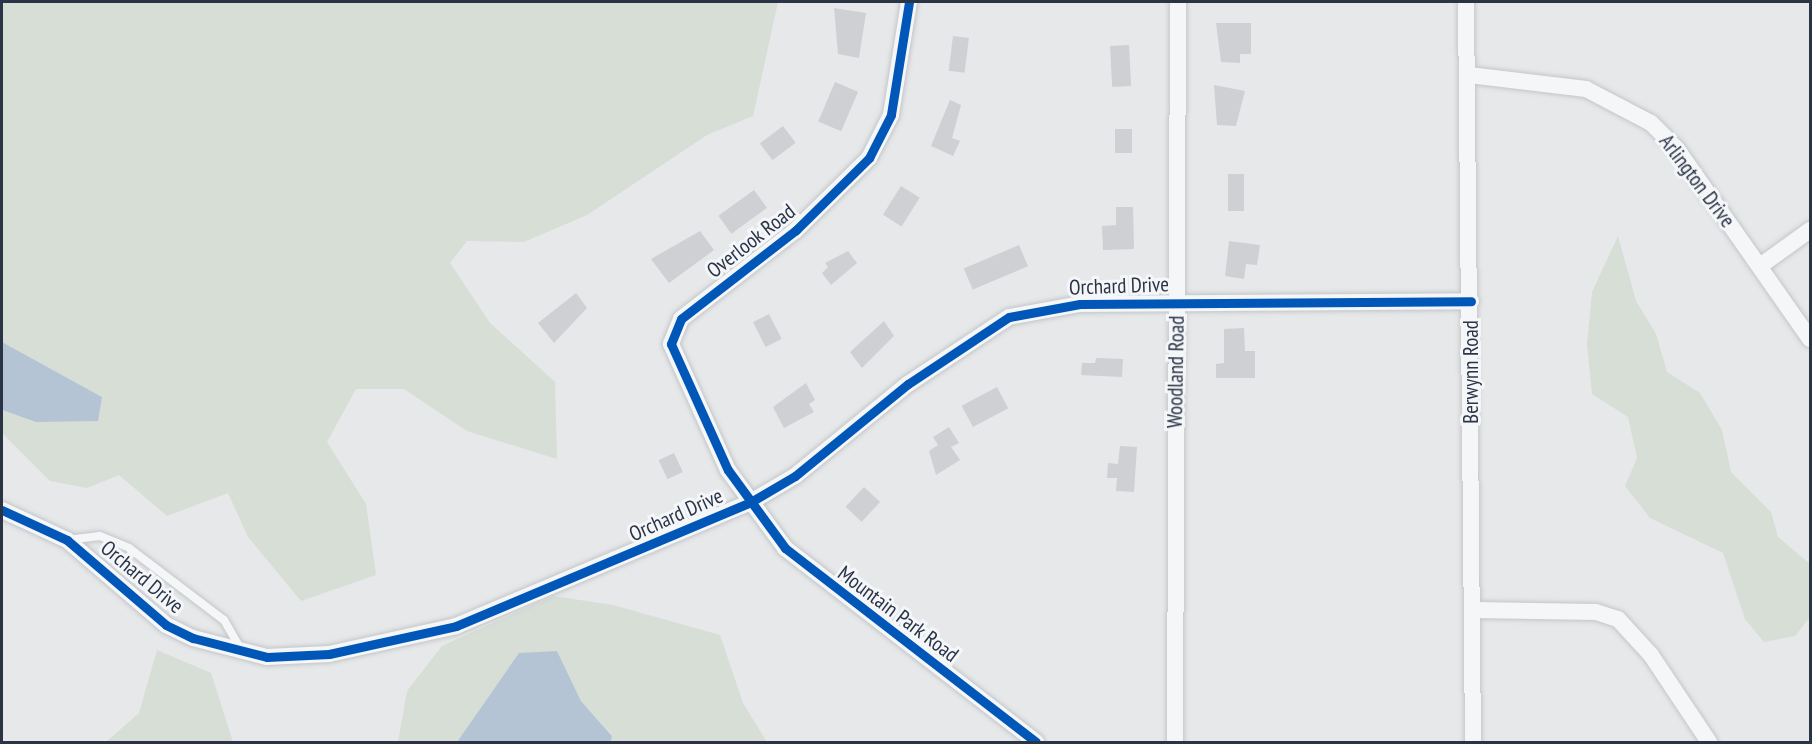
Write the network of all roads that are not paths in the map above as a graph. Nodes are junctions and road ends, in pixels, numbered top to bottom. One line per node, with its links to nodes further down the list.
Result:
1 (909, 2): 10 (street, Overlook Road)
2 (1178, 2): 8 (street, Woodland Road)
3 (1466, 2): 4 (street, Berwynn Road)
4 (1469, 75): 6 (street, Arlington Drive); 7 (street, Berwynn Road)
5 (1810, 230): 6 (street)
6 (1760, 266): 9 (street, Arlington Drive)
7 (1471, 301): 8 (street, Orchard Drive); 13 (street, Berwynn Road)
8 (1177, 302): 10 (street, Orchard Drive); 16 (street, Woodland Road)
9 (1810, 339)
10 (749, 503): 14 (street, Orchard Drive); 15 (street, Mountain Park Road)
11 (2, 510): 12 (street, Orchard Drive)
12 (67, 540): 14 (street, Orchard Drive); 14 (lane)
13 (1475, 610): 17 (street, Berwynn Road); 18 (street)
14 (244, 653)
15 (1036, 742)
16 (1175, 742)
17 (1473, 742)
18 (1709, 742)

